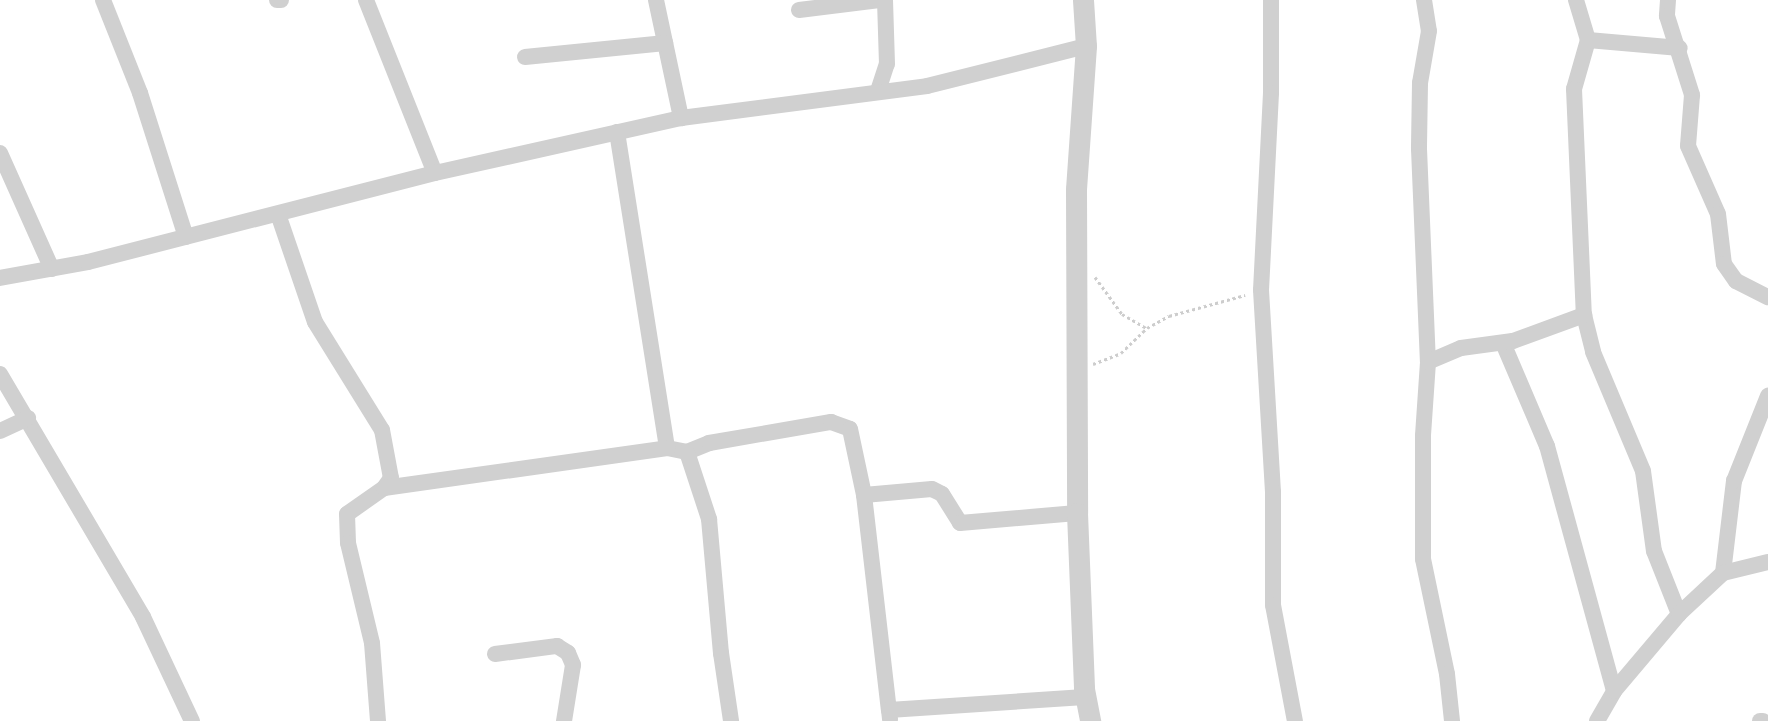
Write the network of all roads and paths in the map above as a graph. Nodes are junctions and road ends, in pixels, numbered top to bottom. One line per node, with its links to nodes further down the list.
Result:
1 (103, 0): 23 (street)
2 (366, 0): 21 (street)
3 (656, 0): 13 (street)
4 (879, 0): 11 (street)
5 (885, 0): 17 (street)
6 (1083, 0): 14 (street)
7 (1271, 0): 27 (street)
8 (1424, 0): 32 (street)
9 (1576, 0): 12 (street)
10 (1668, 0): 15 (street)
11 (799, 10)
12 (1588, 40): 15 (street); 29 (street)
13 (665, 43): 16 (street); 18 (street)
14 (1086, 46): 17 (street); 25 (street)
15 (1680, 48): 28 (street)
16 (525, 57)
17 (878, 91): 18 (street)
18 (681, 118): 19 (street)
19 (617, 132): 21 (street); 38 (street)
20 (0, 153): 24 (street)
21 (435, 173): 22 (street)
22 (278, 214): 23 (street); 40 (street)
23 (186, 237): 24 (street)
24 (52, 269): 26 (street)
25 (1076, 277): 30 (path); 33 (street)
26 (0, 279)
27 (1261, 290): 30 (path); 55 (street)
28 (1768, 297)
29 (1584, 315): 31 (street); 45 (street)
30 (1147, 328): 33 (path)
31 (1503, 343): 32 (street); 47 (street)
32 (1428, 362): 56 (street)
33 (1077, 368): 42 (street)
34 (0, 374): 36 (street)
35 (1768, 396): 44 (street)
36 (28, 418): 37 (street); 50 (street)
37 (0, 431)
38 (667, 448): 39 (street); 40 (street)
39 (687, 452): 41 (street); 53 (street)
40 (384, 489): 51 (street)
41 (864, 495): 42 (street); 49 (street)
42 (1077, 513): 48 (street)
43 (1768, 562): 44 (street)
44 (1723, 573): 45 (street)
45 (1679, 614): 47 (street)
46 (495, 654): 52 (street)
47 (1614, 691): 57 (street)
48 (1085, 697): 49 (street); 54 (street)
49 (889, 715)
50 (192, 721)
51 (378, 721)
52 (564, 721)
53 (731, 721)
54 (1090, 721)
55 (1295, 721)
56 (1452, 721)
57 (1597, 721)

